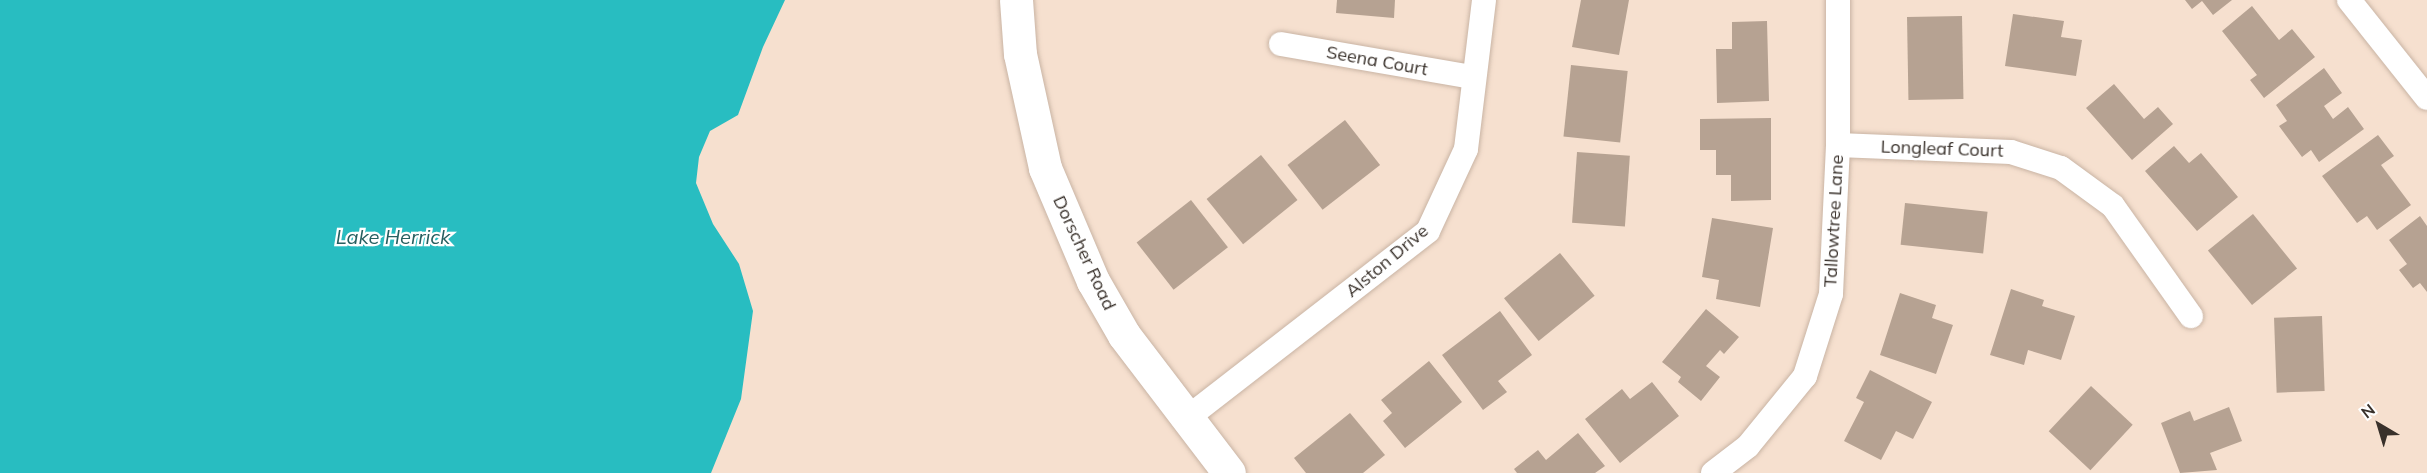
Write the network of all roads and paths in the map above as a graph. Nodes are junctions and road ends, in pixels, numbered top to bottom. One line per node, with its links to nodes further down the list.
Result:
1 (1016, 0): 10 (street, Dorscher Road)
2 (1484, 0): 6 (street, Alston Drive)
3 (1838, 0): 8 (street, Tallowtree Lane)
4 (2349, 0): 7 (street)
5 (1281, 44): 6 (street, Seena Court)
6 (1473, 77): 10 (street, Alston Drive)
7 (2427, 98)
8 (1838, 145): 9 (street, Longleaf Court); 12 (street, Tallowtree Lane)
9 (2191, 316)
10 (1186, 419): 11 (street, Dorscher Road)
11 (1229, 473)
12 (1713, 473)

